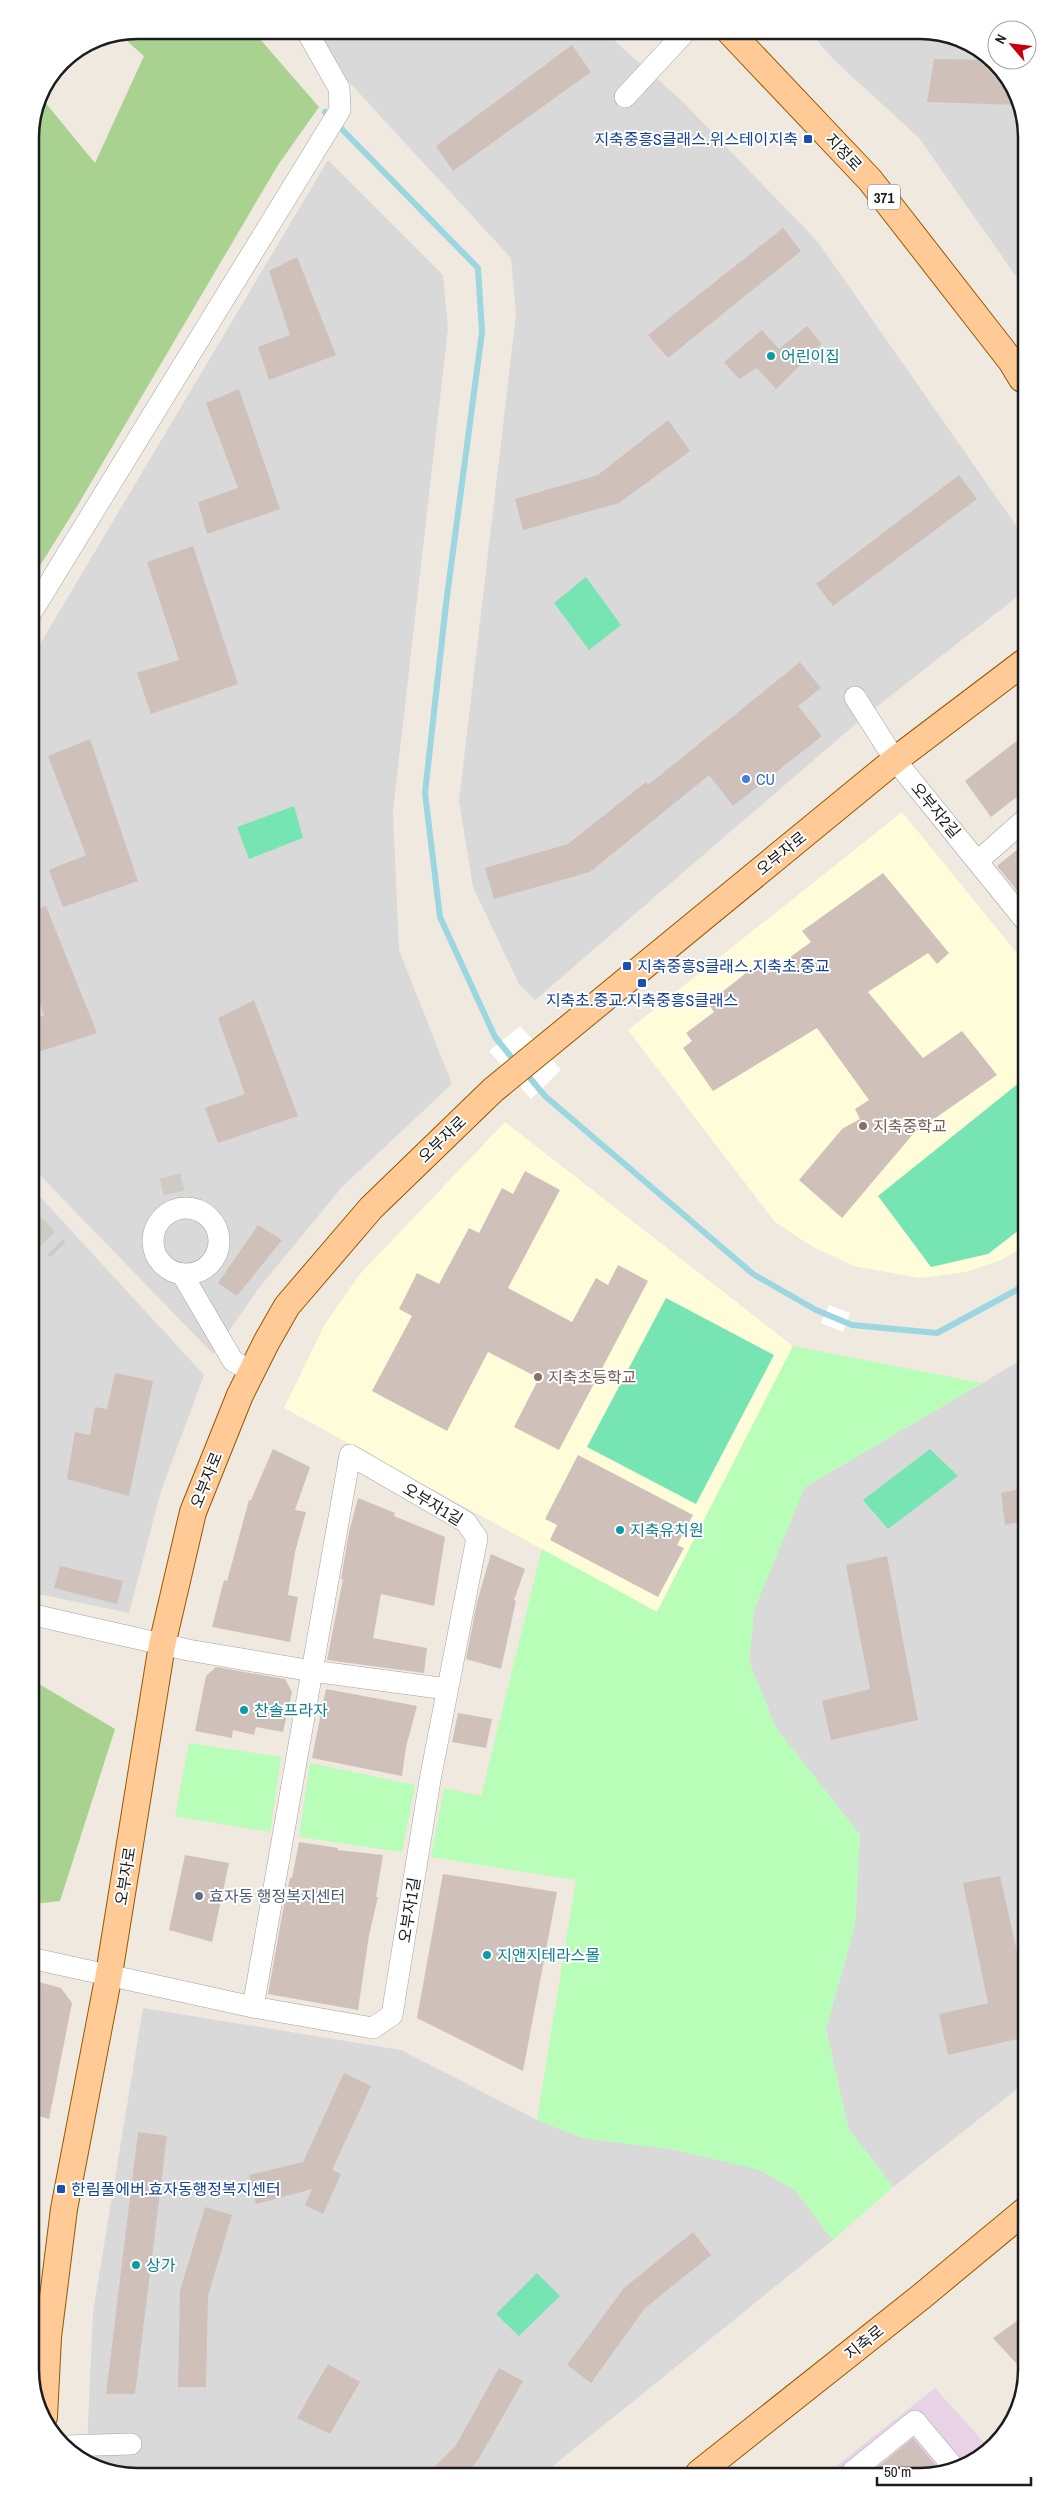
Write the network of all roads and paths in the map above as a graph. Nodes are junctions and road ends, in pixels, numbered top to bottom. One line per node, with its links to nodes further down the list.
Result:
1 (311, 39): 6 (street)
2 (679, 39): 4 (street)
3 (737, 39): 5 (main road, 지정로 / 371)
4 (625, 97)
5 (1018, 372)
6 (39, 600)
7 (1018, 667): 9 (main road, 오부자로)
8 (855, 697): 9 (street, 오부자2길)
9 (894, 760): 11 (street, 오부자2길); 14 (main road, 오부자로)
10 (1018, 825): 11 (street)
11 (978, 861): 12 (street, 오부자2길)
12 (1018, 912)
13 (182, 1274): 13 (street); 14 (street)
14 (251, 1371): 16 (main road, 오부자로)
15 (39, 1616): 16 (street)
16 (162, 1645): 17 (street); 20 (main road, 오부자로)
17 (312, 1671): 18 (street); 18 (street, 오부자1길); 21 (street, 오부자1길)
18 (447, 1689): 21 (street, 오부자1길)
19 (39, 1960): 20 (street)
20 (109, 1974): 21 (street, 오부자1길); 23 (main road, 오부자로)
21 (253, 2006)
22 (1018, 2216): 27 (main road, 지축로)
23 (45, 2404)
24 (131, 2444): 25 (street)
25 (74, 2446)
26 (950, 2463): 28 (street)
27 (705, 2468)
28 (857, 2468)

